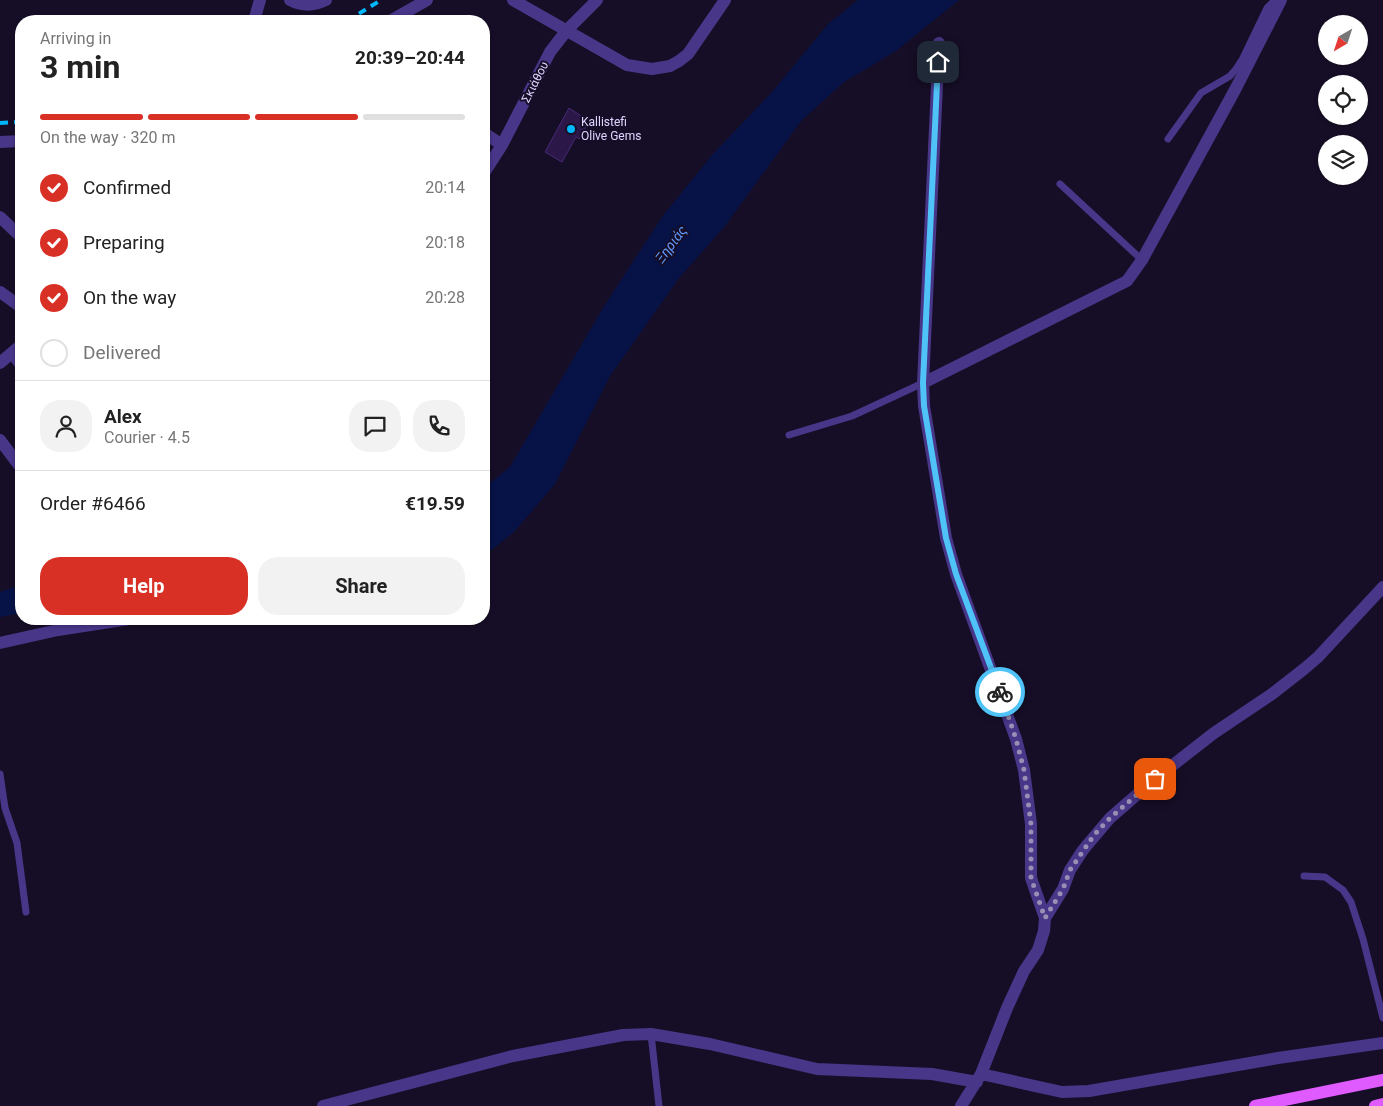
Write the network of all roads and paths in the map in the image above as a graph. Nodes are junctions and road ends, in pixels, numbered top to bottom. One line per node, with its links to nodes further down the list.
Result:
1 (260, 0): 9 (street)
2 (290, 0): 3 (street)
3 (326, 0)
4 (427, 0): 10 (street)
5 (512, 0): 11 (street)
6 (597, 0): 11 (street, Σκιάθου)
7 (725, 0): 11 (street)
8 (1280, 1): 14 (lane); 22 (street)
9 (256, 15)
10 (401, 15)
11 (567, 30): 17 (street, Σκιάθου)
12 (939, 42): 27 (street)
13 (490, 136): 17 (street)
14 (1168, 139)
15 (15, 141): 16 (street)
16 (0, 142)
17 (502, 145): 18 (street, Σκιάθου)
18 (490, 164)
19 (1060, 184): 22 (lane)
20 (0, 217): 21 (street)
21 (15, 231)
22 (1142, 260): 27 (street)
23 (0, 292): 24 (street)
24 (15, 303)
25 (15, 351): 26 (street)
26 (0, 363)
27 (923, 383): 28 (lane); 37 (street)
28 (789, 435)
29 (0, 442): 30 (street)
30 (15, 461)
31 (1383, 587): 37 (street)
32 (90, 625): 33 (street)
33 (0, 643)
34 (0, 774): 36 (lane)
35 (1304, 876): 38 (lane)
36 (26, 912)
37 (1045, 918): 41 (street)
38 (1383, 1018)
39 (651, 1034): 41 (street); 44 (street); 45 (lane)
40 (1383, 1043): 41 (street)
41 (979, 1078): 46 (street)
42 (1383, 1080): 47 (main road)
43 (1383, 1104): 48 (main road)
44 (323, 1106)
45 (659, 1106)
46 (961, 1106)
47 (1255, 1106)
48 (1375, 1106)

